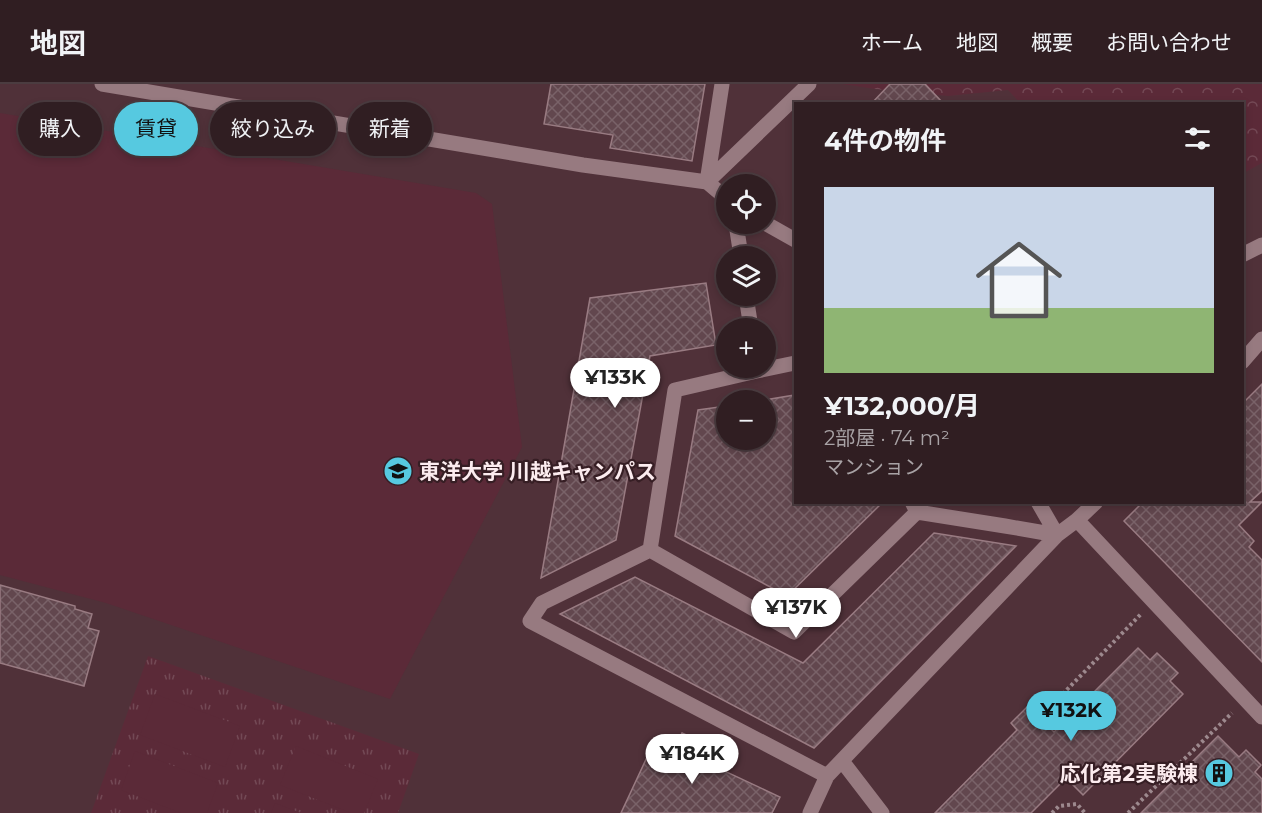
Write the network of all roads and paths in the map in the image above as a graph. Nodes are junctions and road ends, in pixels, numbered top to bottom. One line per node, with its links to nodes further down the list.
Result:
1 (102, 84): 4 (lane)
2 (723, 84): 4 (lane)
3 (809, 84): 4 (lane)
4 (707, 182): 5 (lane)
5 (716, 190)
6 (776, 229): 7 (lane)
7 (794, 239)
8 (1262, 245): 9 (lane)
9 (1244, 254)
10 (1262, 339): 11 (lane)
11 (1244, 360)
12 (794, 363): 13 (lane)
13 (776, 366)
14 (722, 378): 20 (lane)
15 (1039, 504): 19 (lane)
16 (1094, 504): 18 (lane)
17 (915, 507): 19 (lane); 20 (lane)
18 (1077, 520): 19 (lane); 21 (lane)
19 (1057, 535): 25 (lane)
20 (650, 550): 26 (lane)
21 (1154, 600): 22 (lane); 23 (path)
22 (1246, 700): 24 (lane); 31 (path)
23 (1050, 707)
24 (1262, 717)
25 (842, 761): 26 (lane); 28 (lane)
26 (827, 776): 27 (lane)
27 (810, 813)
28 (882, 813)
29 (1053, 813): 30 (path)
30 (1085, 813)
31 (1128, 813)

